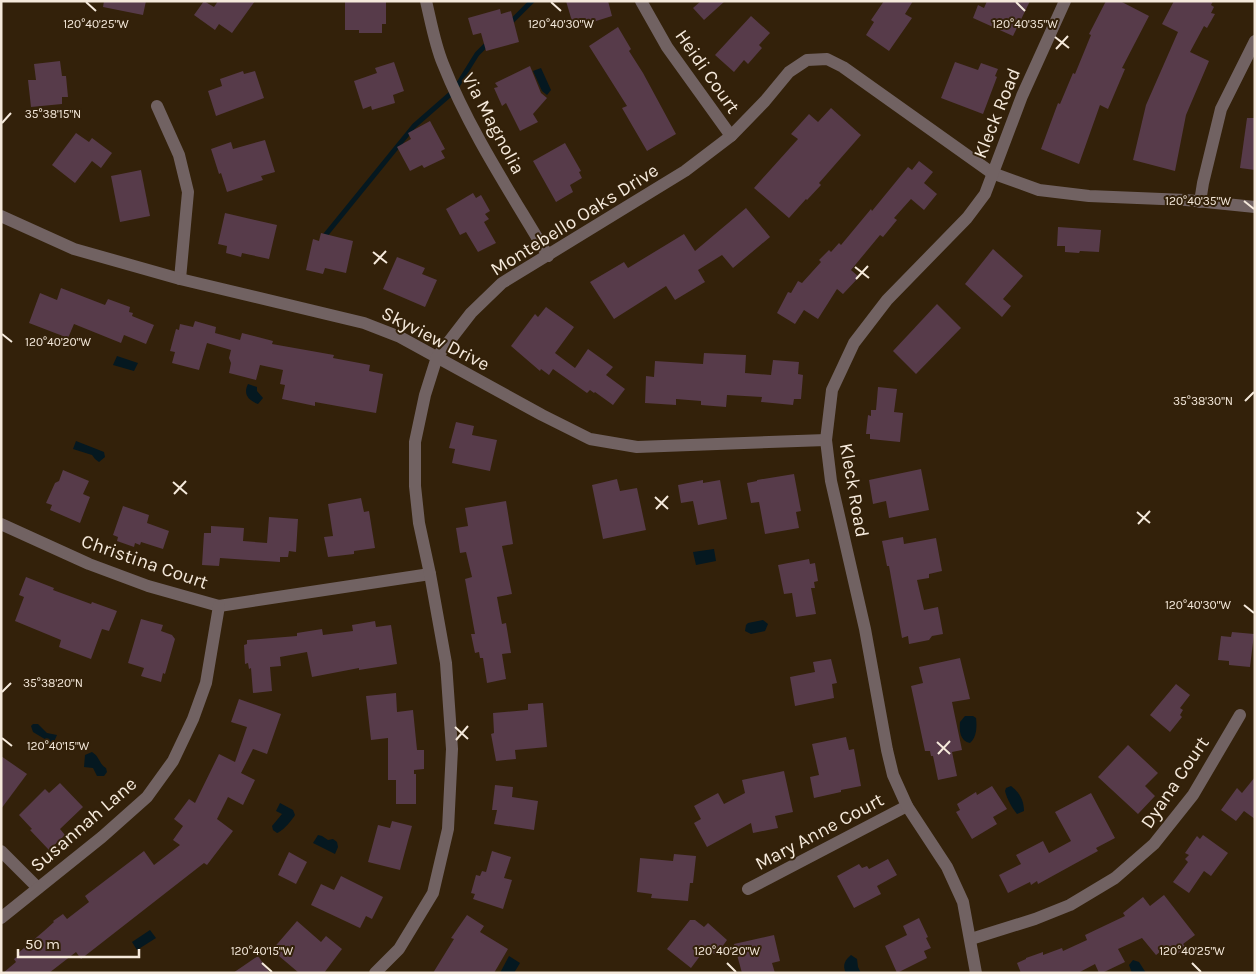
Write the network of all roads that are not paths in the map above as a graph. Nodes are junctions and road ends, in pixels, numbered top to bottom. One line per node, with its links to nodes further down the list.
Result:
1 (426, 1): 11 (street, Via Magnolia)
2 (641, 1): 6 (street, Heidi Court)
3 (1065, 1): 7 (street, Kleck Road)
4 (1255, 41): 8 (street)
5 (157, 106): 12 (street)
6 (731, 136): 7 (street, Montebello Oaks Drive); 11 (street, Montebello Oaks Drive)
7 (992, 173): 8 (street, Montebello Oaks Drive); 14 (street, Kleck Road)
8 (1200, 202): 9 (street, Montebello Oaks Drive)
9 (1255, 207)
10 (1, 216): 12 (street, Skyview Drive)
11 (548, 256): 13 (street, Montebello Oaks Drive)
12 (180, 280): 13 (street, Skyview Drive)
13 (437, 357): 14 (street, Skyview Drive); 16 (street, Montebello Oaks Drive)
14 (826, 440): 19 (street, Kleck Road)
15 (1, 524): 17 (street, Christina Court)
16 (430, 574): 17 (street, Christina Court); 25 (street, Montebello Oaks Drive)
17 (220, 606): 21 (street, Susannah Lane)
18 (1240, 715): 24 (street, Dyana Court)
19 (907, 806): 22 (street, Mary Anne Court); 24 (street, Kleck Road)
20 (1, 851): 21 (street)
21 (38, 888): 23 (street, Susannah Lane)
22 (748, 889)
23 (1, 918)
24 (971, 939): 26 (street, Kleck Road)
25 (375, 973)
26 (976, 973)

